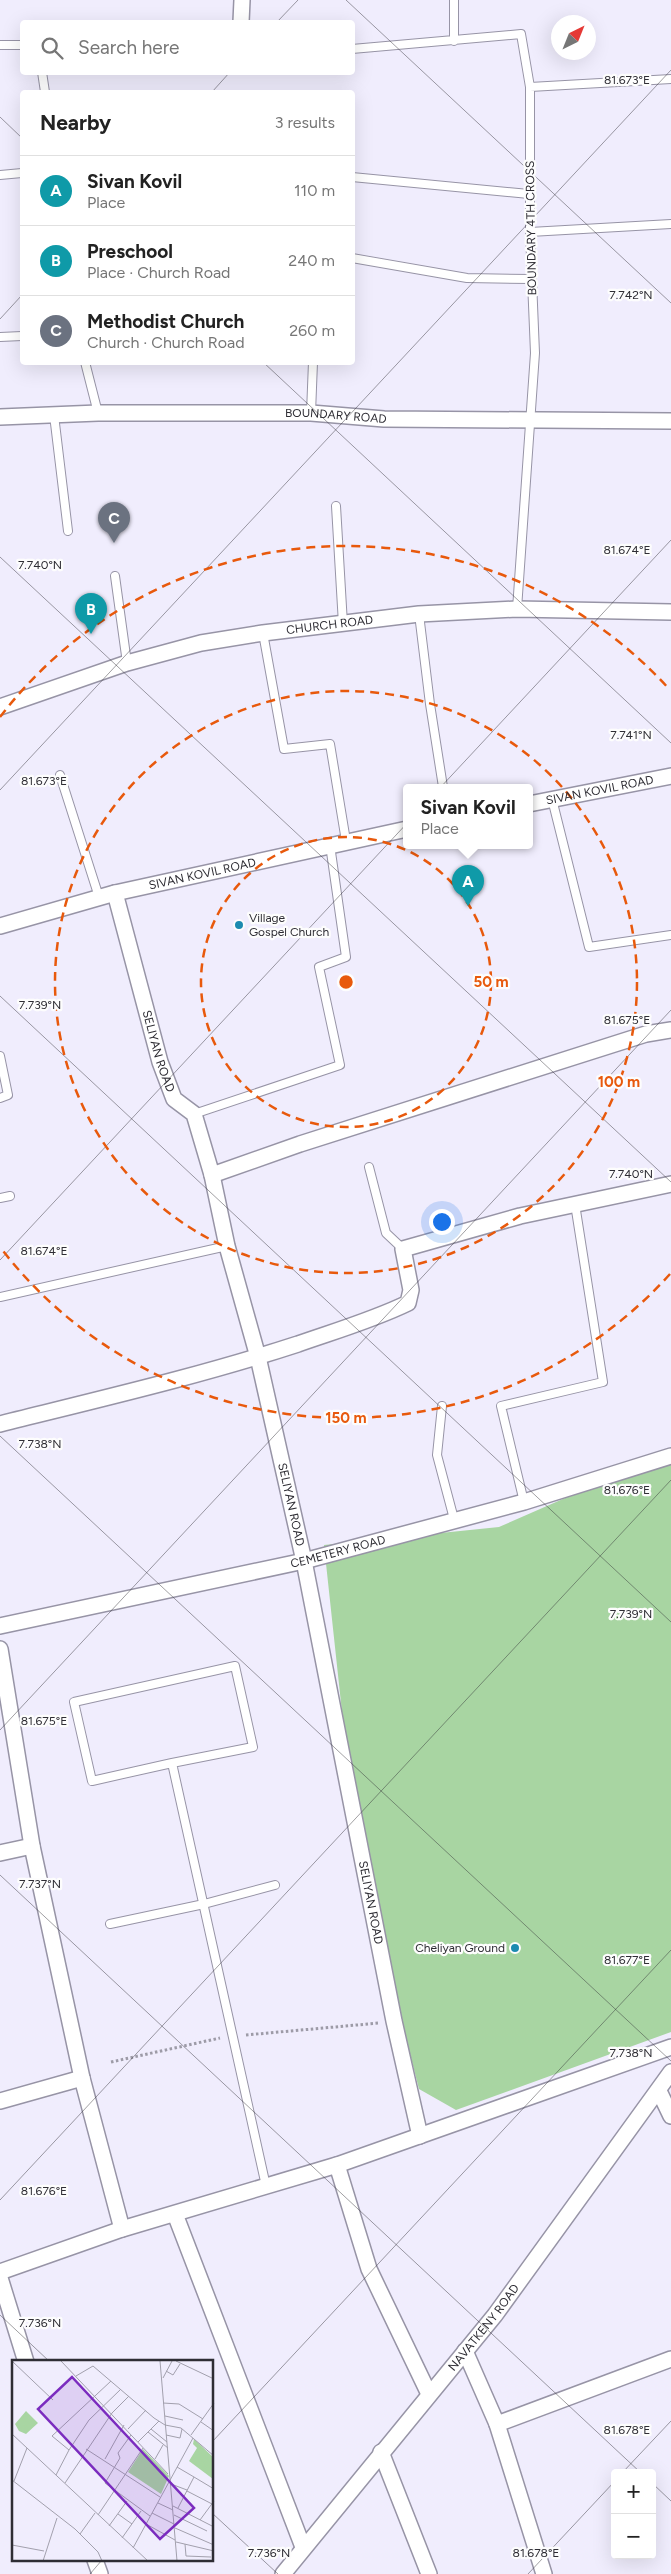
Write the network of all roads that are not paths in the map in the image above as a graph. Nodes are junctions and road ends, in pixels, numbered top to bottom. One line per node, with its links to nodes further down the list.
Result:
1 (242, 0): 3 (street)
2 (454, 0): 4 (lane)
3 (241, 20)
4 (454, 41): 7 (lane); 10 (lane, BOUNDARY 4TH CROSS)
5 (0, 45): 6 (lane)
6 (20, 45)
7 (355, 48)
8 (42, 75): 11 (lane)
9 (671, 79): 10 (lane)
10 (530, 87): 15 (lane, BOUNDARY 4TH CROSS)
11 (45, 90)
12 (20, 173): 13 (lane)
13 (0, 175)
14 (355, 178): 15 (lane)
15 (529, 194): 17 (lane, BOUNDARY 4TH CROSS)
16 (671, 224): 17 (lane)
17 (530, 232): 19 (lane, BOUNDARY 4TH CROSS)
18 (355, 259): 19 (lane)
19 (531, 278): 29 (lane, BOUNDARY 4TH CROSS)
20 (20, 336): 21 (lane)
21 (0, 337)
22 (86, 365): 24 (lane)
23 (313, 365): 25 (lane)
24 (98, 413): 25 (street, BOUNDARY ROAD); 26 (street, BOUNDARY ROAD)
25 (312, 413): 29 (street, BOUNDARY ROAD)
26 (54, 415): 27 (street, BOUNDARY ROAD); 31 (lane)
27 (0, 417)
28 (671, 421): 29 (street, BOUNDARY ROAD)
29 (530, 422): 33 (lane, BOUNDARY 4TH CROSS)
30 (336, 506): 36 (lane)
31 (68, 531)
32 (115, 576): 38 (lane)
33 (517, 609): 34 (street, CHURCH ROAD); 35 (street, CHURCH ROAD)
34 (671, 612)
35 (419, 614): 36 (street, CHURCH ROAD); 42 (lane)
36 (343, 624): 37 (street, CHURCH ROAD)
37 (263, 633): 38 (street, CHURCH ROAD); 46 (lane)
38 (127, 663): 39 (street, CHURCH ROAD)
39 (0, 707)
40 (60, 775): 49 (lane)
41 (671, 776): 43 (street, SIVAN KOVIL ROAD)
42 (443, 784)
43 (552, 799): 44 (street, SIVAN KOVIL ROAD); 51 (lane)
44 (533, 803)
45 (403, 830): 46 (street, SIVAN KOVIL ROAD)
46 (346, 841): 47 (street, SIVAN KOVIL ROAD)
47 (330, 845): 48 (street, SIVAN KOVIL ROAD); 55 (lane)
48 (115, 892): 49 (street, SIVAN KOVIL ROAD); 55 (street, SELIYAN ROAD)
49 (99, 897): 50 (street, SIVAN KOVIL ROAD)
50 (0, 926)
51 (671, 935)
52 (671, 1030): 57 (street)
53 (0, 1056): 54 (lane)
54 (0, 1098)
55 (194, 1114): 57 (street, SELIYAN ROAD)
56 (369, 1167): 63 (lane)
57 (212, 1175): 62 (street, SELIYAN ROAD)
58 (671, 1184): 61 (street)
59 (10, 1196): 60 (lane)
60 (0, 1198)
61 (575, 1204): 63 (street); 69 (lane)
62 (227, 1246): 64 (lane); 65 (street, SELIYAN ROAD)
63 (403, 1248): 65 (street)
64 (0, 1298)
65 (258, 1357): 67 (street); 71 (street, SELIYAN ROAD)
66 (442, 1406): 70 (lane)
67 (0, 1424)
68 (671, 1456): 69 (street, CEMETERY ROAD)
69 (524, 1502): 70 (street, CEMETERY ROAD)
70 (454, 1519): 71 (street, CEMETERY ROAD)
71 (304, 1561): 72 (street, CEMETERY ROAD); 86 (street, SELIYAN ROAD)
72 (0, 1626)
73 (0, 1649): 75 (street)
74 (172, 1763): 74 (lane); 78 (lane)
75 (32, 1846): 76 (street); 82 (street)
76 (0, 1853)
77 (275, 1885): 78 (lane)
78 (204, 1904): 79 (lane); 88 (lane)
79 (110, 1924)
80 (671, 2047): 86 (street)
81 (671, 2072): 83 (street, NAVATKENY ROAD)
82 (82, 2078): 84 (street); 90 (street)
83 (659, 2091): 85 (street); 93 (street, NAVATKENY ROAD)
84 (0, 2101)
85 (671, 2116)
86 (420, 2136): 87 (street)
87 (337, 2165): 88 (street); 96 (street)
88 (266, 2186): 89 (street)
89 (175, 2214): 90 (street); 99 (street)
90 (122, 2229): 91 (street)
91 (0, 2272)
92 (0, 2278): 95 (street)
93 (465, 2351): 96 (street, NAVATKENY ROAD); 97 (street)
94 (671, 2359): 97 (street)
95 (25, 2360)
96 (429, 2394): 98 (street, NAVATKENY ROAD)
97 (497, 2424): 104 (street)
98 (381, 2452): 99 (street, NAVATKENY ROAD); 103 (street)
99 (303, 2547): 102 (street, NAVATKENY ROAD)
100 (96, 2562): 101 (street)
101 (100, 2574)
102 (283, 2574)
103 (429, 2574)
104 (544, 2574)

